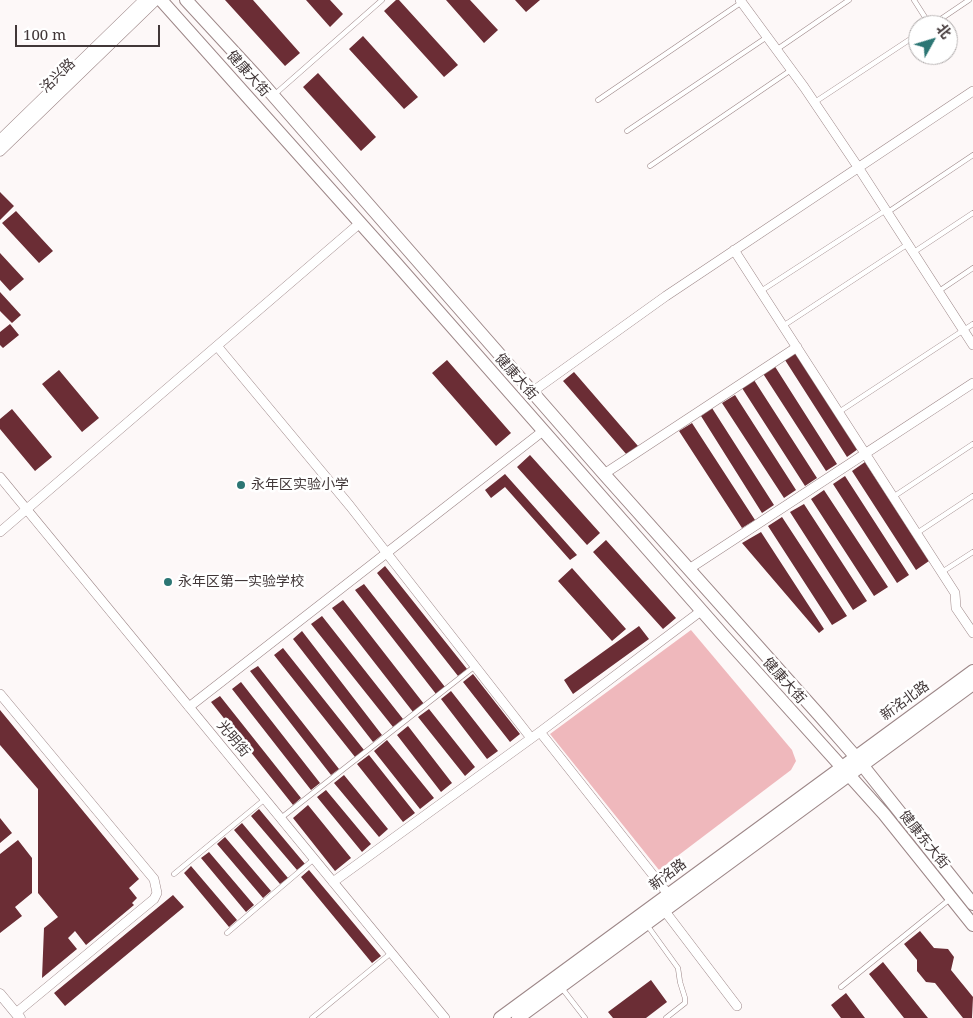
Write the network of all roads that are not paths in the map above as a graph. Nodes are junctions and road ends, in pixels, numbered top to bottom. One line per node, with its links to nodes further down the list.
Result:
1 (144, 0): 21 (street, 洺兴路)
2 (156, 0): 22 (street, 洺兴路)
3 (161, 0): 28 (main road, 健康大街)
4 (186, 0): 17 (main road, 健康大街)
5 (382, 0): 17 (lane)
6 (849, 0): 14 (lane)
7 (914, 0): 10 (lane)
8 (969, 0): 11 (lane)
9 (741, 1): 12 (street); 18 (lane)
10 (924, 15)
11 (946, 15)
12 (767, 37): 14 (street); 20 (lane)
13 (908, 41): 19 (lane)
14 (776, 50): 15 (street)
15 (791, 70): 19 (street); 24 (lane)
16 (973, 91): 25 (street)
17 (273, 95): 41 (main road, 健康大街)
18 (598, 100)
19 (814, 102): 25 (street)
20 (627, 131)
21 (0, 140)
22 (0, 151)
23 (973, 155): 26 (lane)
24 (650, 166)
25 (858, 167): 26 (street); 30 (street)
26 (887, 211): 29 (street); 32 (lane)
27 (973, 213): 29 (lane)
28 (360, 223): 38 (street); 43 (main road, 健康大街)
29 (911, 248): 33 (street); 35 (lane)
30 (734, 250): 32 (street); 41 (street)
31 (973, 268): 33 (lane)
32 (761, 291): 35 (street)
33 (939, 291): 36 (street)
34 (973, 324): 36 (lane)
35 (783, 326): 39 (street)
36 (964, 330): 37 (street); 42 (lane)
37 (973, 344)
38 (216, 346): 50 (street); 54 (street)
39 (797, 347): 42 (street); 46 (street)
40 (973, 383): 45 (street)
41 (532, 392): 46 (main road, 健康大街)
42 (838, 412): 45 (street)
43 (543, 431): 54 (street); 57 (main road, 健康大街)
44 (973, 444): 49 (lane)
45 (865, 453): 49 (street); 55 (street)
46 (604, 474): 55 (main road, 健康大街)
47 (0, 478): 50 (street, 光明街)
48 (973, 496): 52 (lane)
49 (893, 497): 52 (street)
50 (27, 509): 51 (street); 63 (street, 光明街)
51 (0, 532)
52 (917, 533): 56 (street)
53 (973, 552): 56 (lane)
54 (387, 554): 59 (street); 63 (street)
55 (689, 569): 66 (main road, 健康大街)
56 (942, 572): 58 (street)
57 (701, 611): 64 (street); 67 (main road, 健康大街)
58 (973, 633)
59 (475, 666): 65 (street); 69 (lane)
60 (973, 670): 66 (main road, 新洺北路)
61 (973, 684): 66 (main road, 新洺北路)
62 (0, 694): 85 (street)
63 (189, 707): 68 (street, 光明街)
64 (540, 732): 65 (street); 73 (street)
65 (532, 738): 72 (street)
66 (858, 761): 67 (main road, 新洺路); 75 (main road, 健康东大街)
67 (845, 771): 73 (main road, 新洺路); 74 (main road, 健康东大街); 76 (main road, 新洺路)
68 (264, 799): 69 (street, 光明街); 71 (lane)
69 (280, 818): 70 (street, 光明街)
70 (314, 859): 72 (street, 光明街); 79 (lane)
71 (174, 874)
72 (333, 882): 80 (street, 光明街)
73 (668, 894): 88 (main road, 新洺路)
74 (951, 898): 78 (main road, 健康东大街); 82 (lane)
75 (973, 904)
76 (664, 910): 77 (main road, 新洺路); 84 (street)
77 (646, 924): 81 (main road, 新洺路); 91 (lane)
78 (973, 925)
79 (227, 933)
80 (391, 953): 86 (lane); 87 (street, 光明街)
81 (561, 987): 89 (main road, 新洺路); 90 (lane)
82 (841, 987)
83 (0, 994): 85 (street)
84 (737, 1006)
85 (18, 1015)
86 (312, 1018)
87 (445, 1018)
88 (500, 1018)
89 (518, 1018)
90 (585, 1018)
91 (666, 1018)

